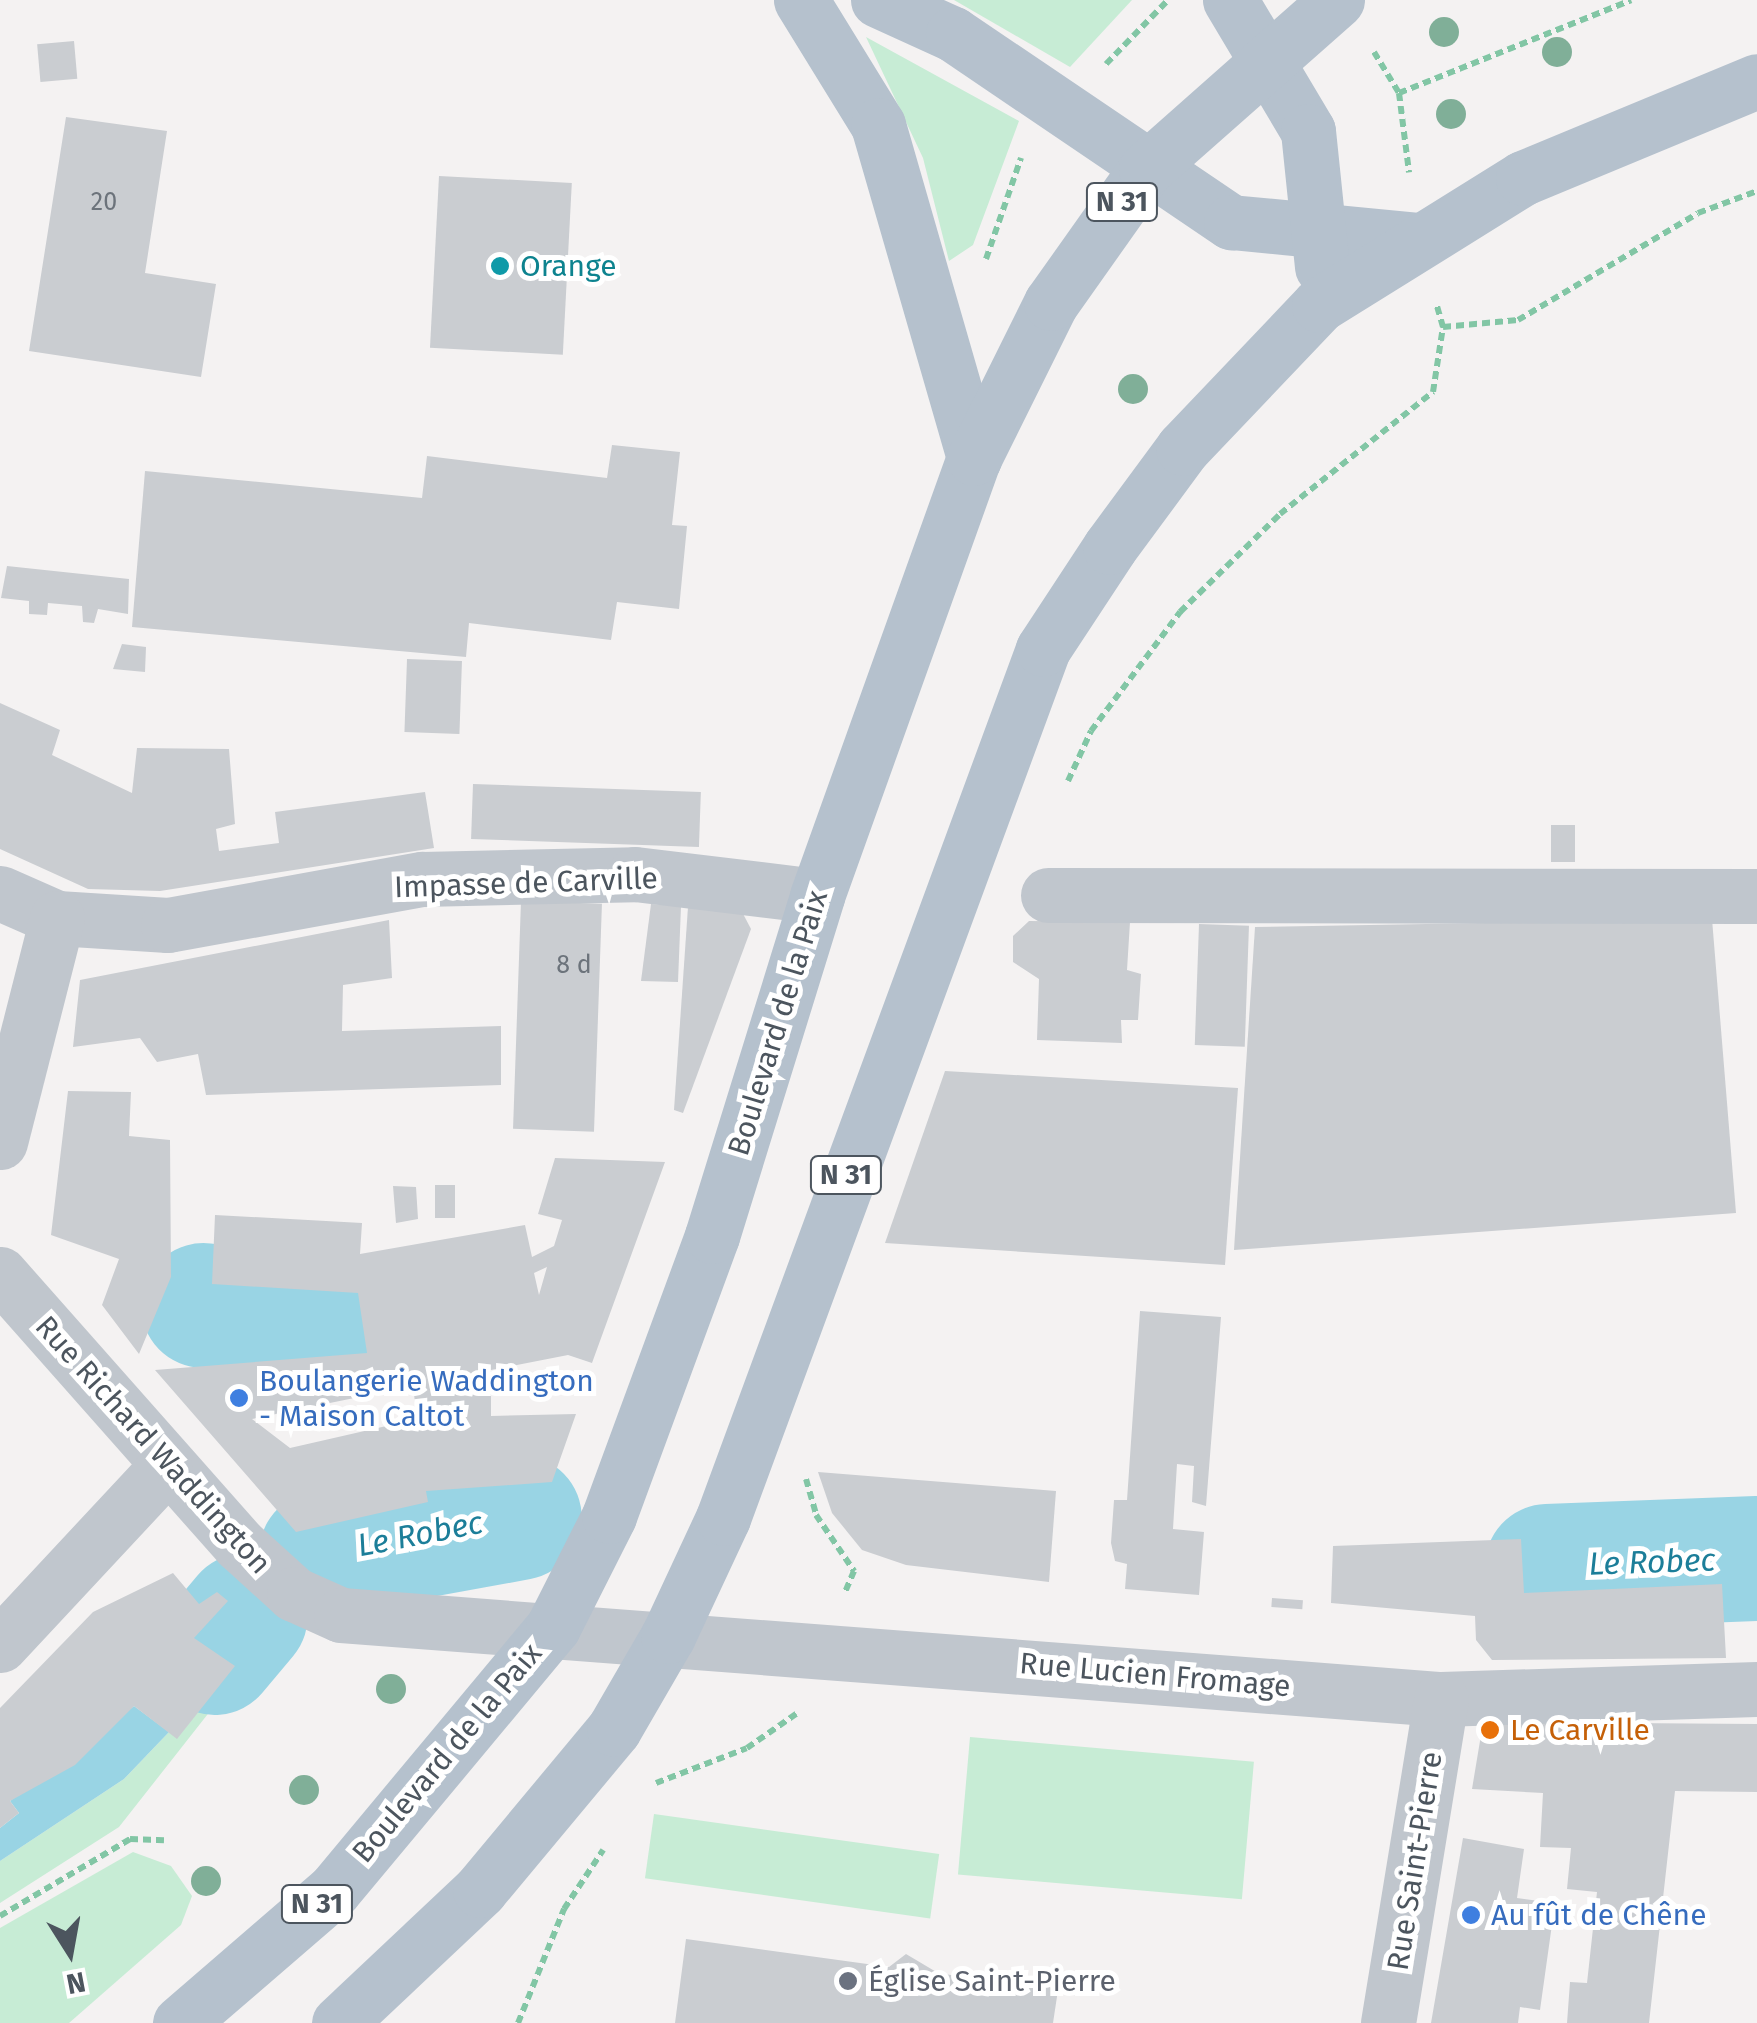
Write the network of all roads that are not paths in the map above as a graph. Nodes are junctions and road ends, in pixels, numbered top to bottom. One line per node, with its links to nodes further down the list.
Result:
1 (802, 0): 11 (main road)
2 (878, 0): 7 (main road)
3 (1230, 0): 5 (main road)
4 (1337, 0): 5 (main road, Boulevard de la Paix / N 31)
5 (1270, 54): 7 (main road, Boulevard de la Paix / N 31); 8 (main road)
6 (1757, 80): 9 (main road, N 31)
7 (1146, 168): 8 (main road); 11 (main road, Boulevard de la Paix / N 31)
8 (1324, 234): 9 (main road); 10 (main road)
9 (1417, 240): 10 (main road, N 31)
10 (1319, 305): 21 (main road, N 31)
11 (974, 458): 14 (main road, Boulevard de la Paix / N 31)
12 (0, 894): 16 (street, Impasse de Carville)
13 (1048, 894): 15 (street)
14 (817, 896): 16 (street, Impasse de Carville); 20 (main road, Boulevard de la Paix / N 31)
15 (1757, 896)
16 (57, 918): 17 (street)
17 (0, 1142)
18 (0, 1274): 19 (street, Rue Richard Waddington)
19 (165, 1468): 20 (street, Rue Richard Waddington); 22 (street)
20 (553, 1627): 21 (street, Rue Lucien Fromage); 25 (main road, Boulevard de la Paix / N 31)
21 (668, 1636): 24 (street, Rue Lucien Fromage); 26 (main road, N 31)
22 (0, 1644)
23 (1757, 1688): 24 (street, Rue Lucien Fromage)
24 (1441, 1699): 27 (street, Rue Saint-Pierre)
25 (180, 2023)
26 (339, 2023)
27 (1388, 2023)

